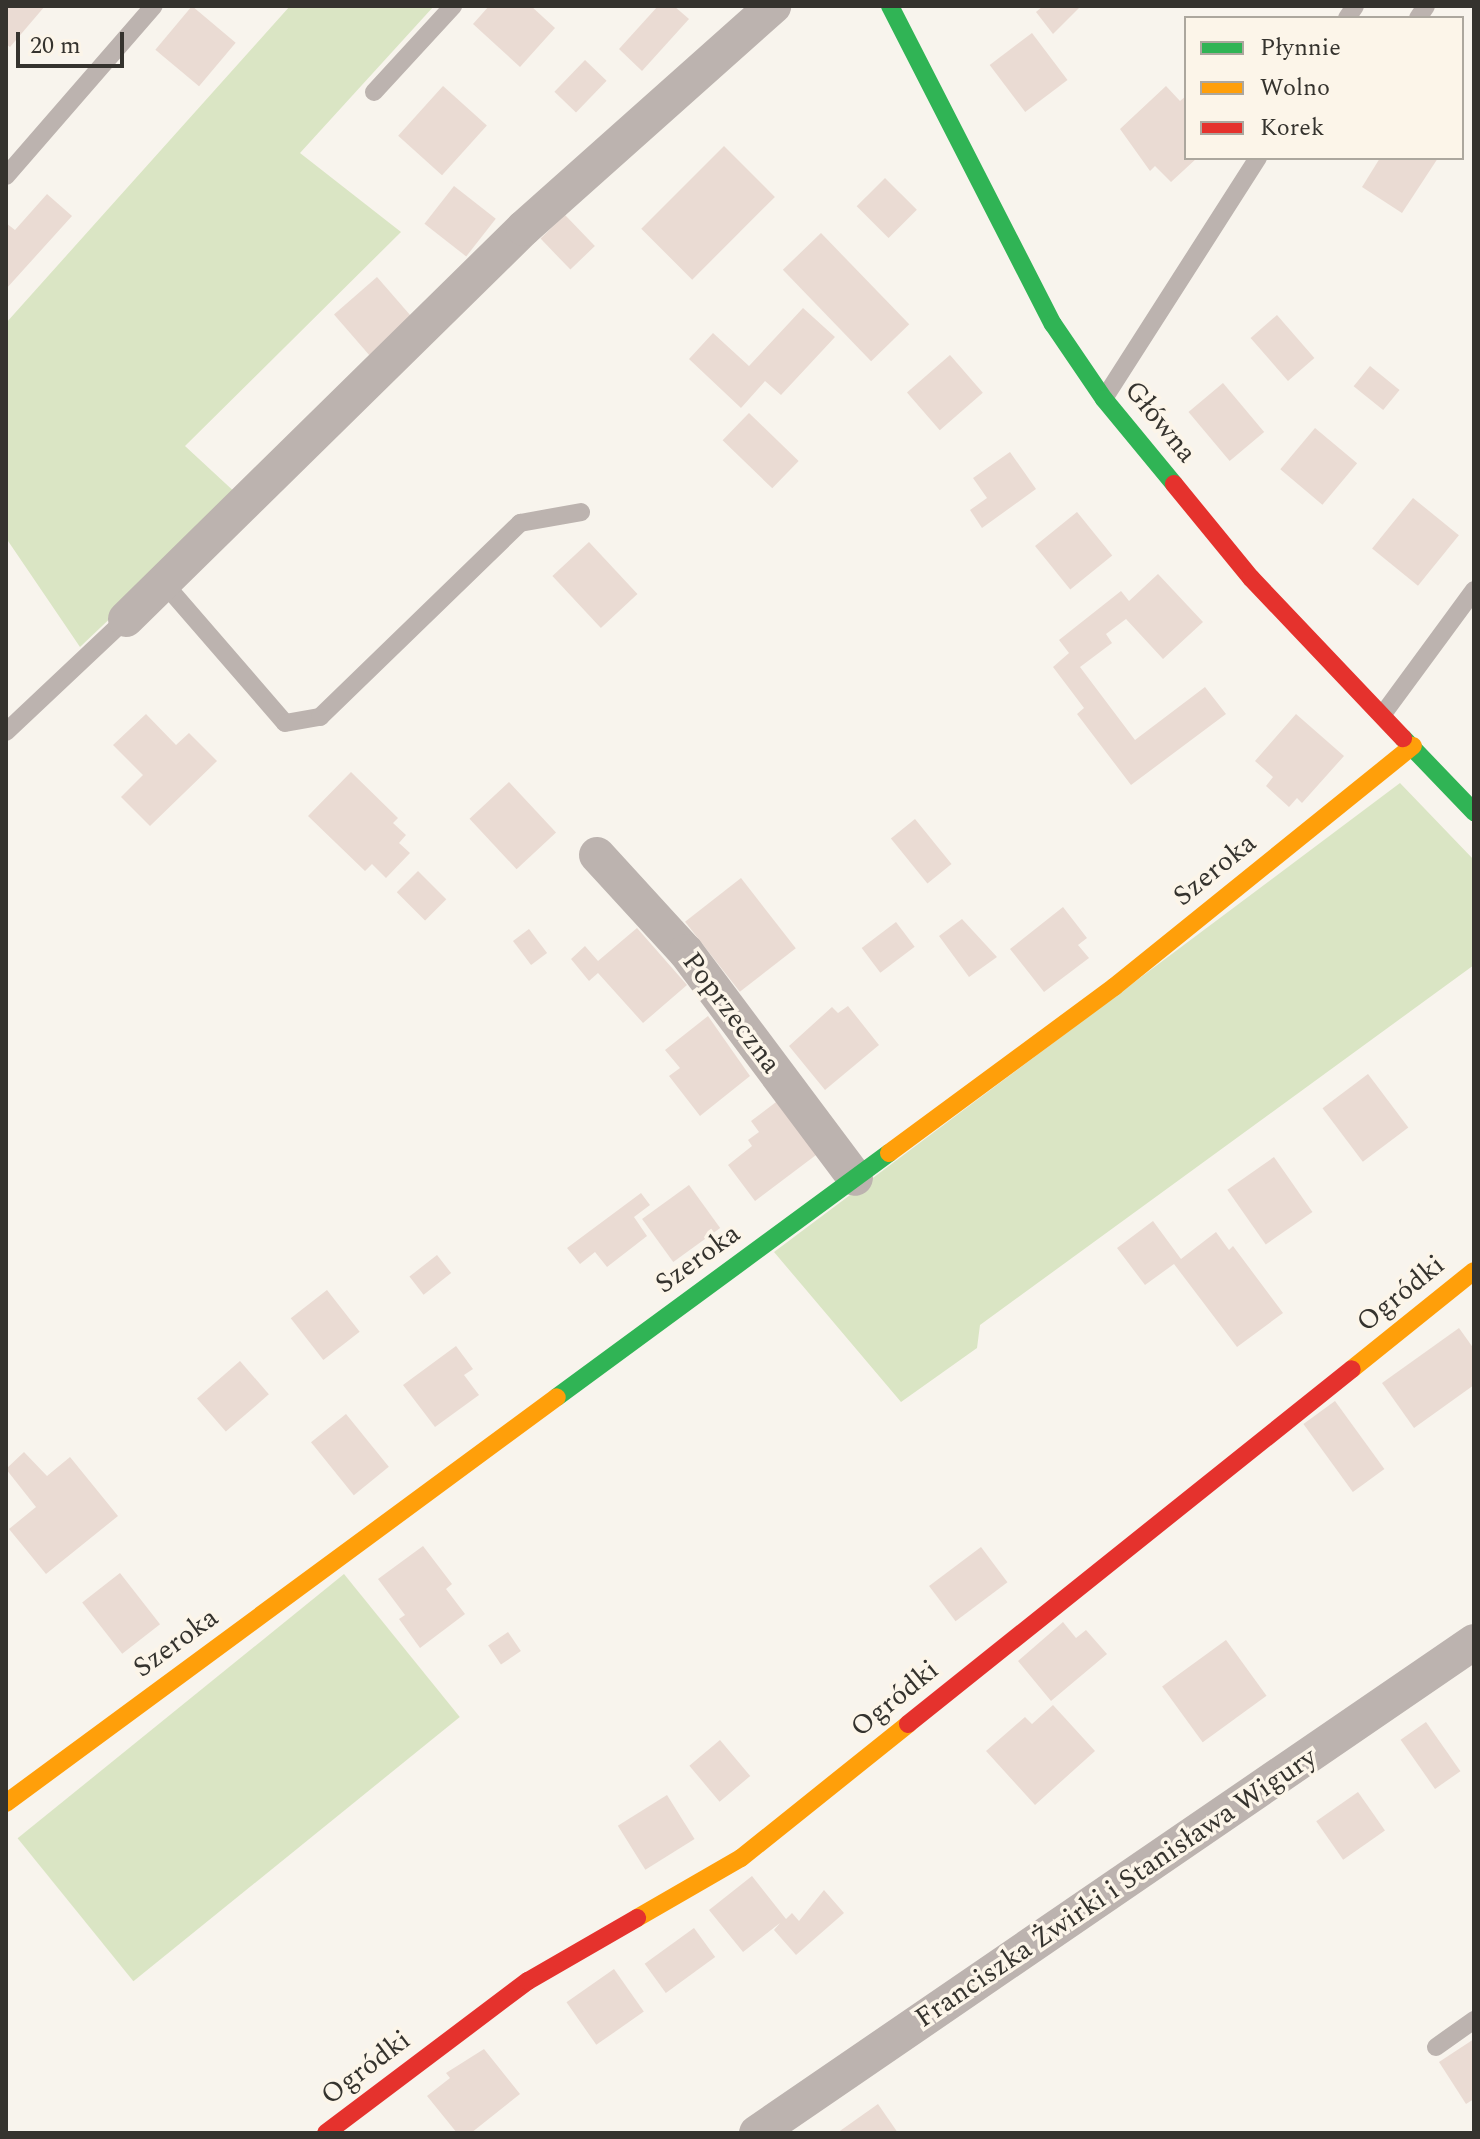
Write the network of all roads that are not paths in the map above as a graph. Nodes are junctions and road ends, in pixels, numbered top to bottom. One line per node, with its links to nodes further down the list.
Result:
1 (154, 6): 7 (lane)
2 (453, 6): 5 (lane)
3 (773, 6): 10 (street)
4 (890, 6): 8 (street, Główna)
5 (374, 92)
6 (1257, 160): 8 (lane)
7 (6, 176)
8 (1104, 399): 13 (street, Główna)
9 (581, 512): 10 (lane)
10 (163, 582): 12 (street)
11 (1474, 590): 13 (lane)
12 (126, 619): 14 (lane)
13 (1383, 714): 15 (street, Główna)
14 (6, 732)
15 (1413, 746): 16 (street, Główna); 18 (street, Szeroka)
16 (1474, 812)
17 (597, 855): 18 (street, Poprzeczna)
18 (855, 1178): 21 (street, Szeroka)
19 (1474, 1271): 24 (street, Ogródki)
20 (1474, 1642): 25 (street, Franciszka Żwirki i Stanisława Wigury)
21 (6, 1803)
22 (1474, 2020): 23 (lane)
23 (1436, 2047)
24 (326, 2133)
25 (757, 2133)

